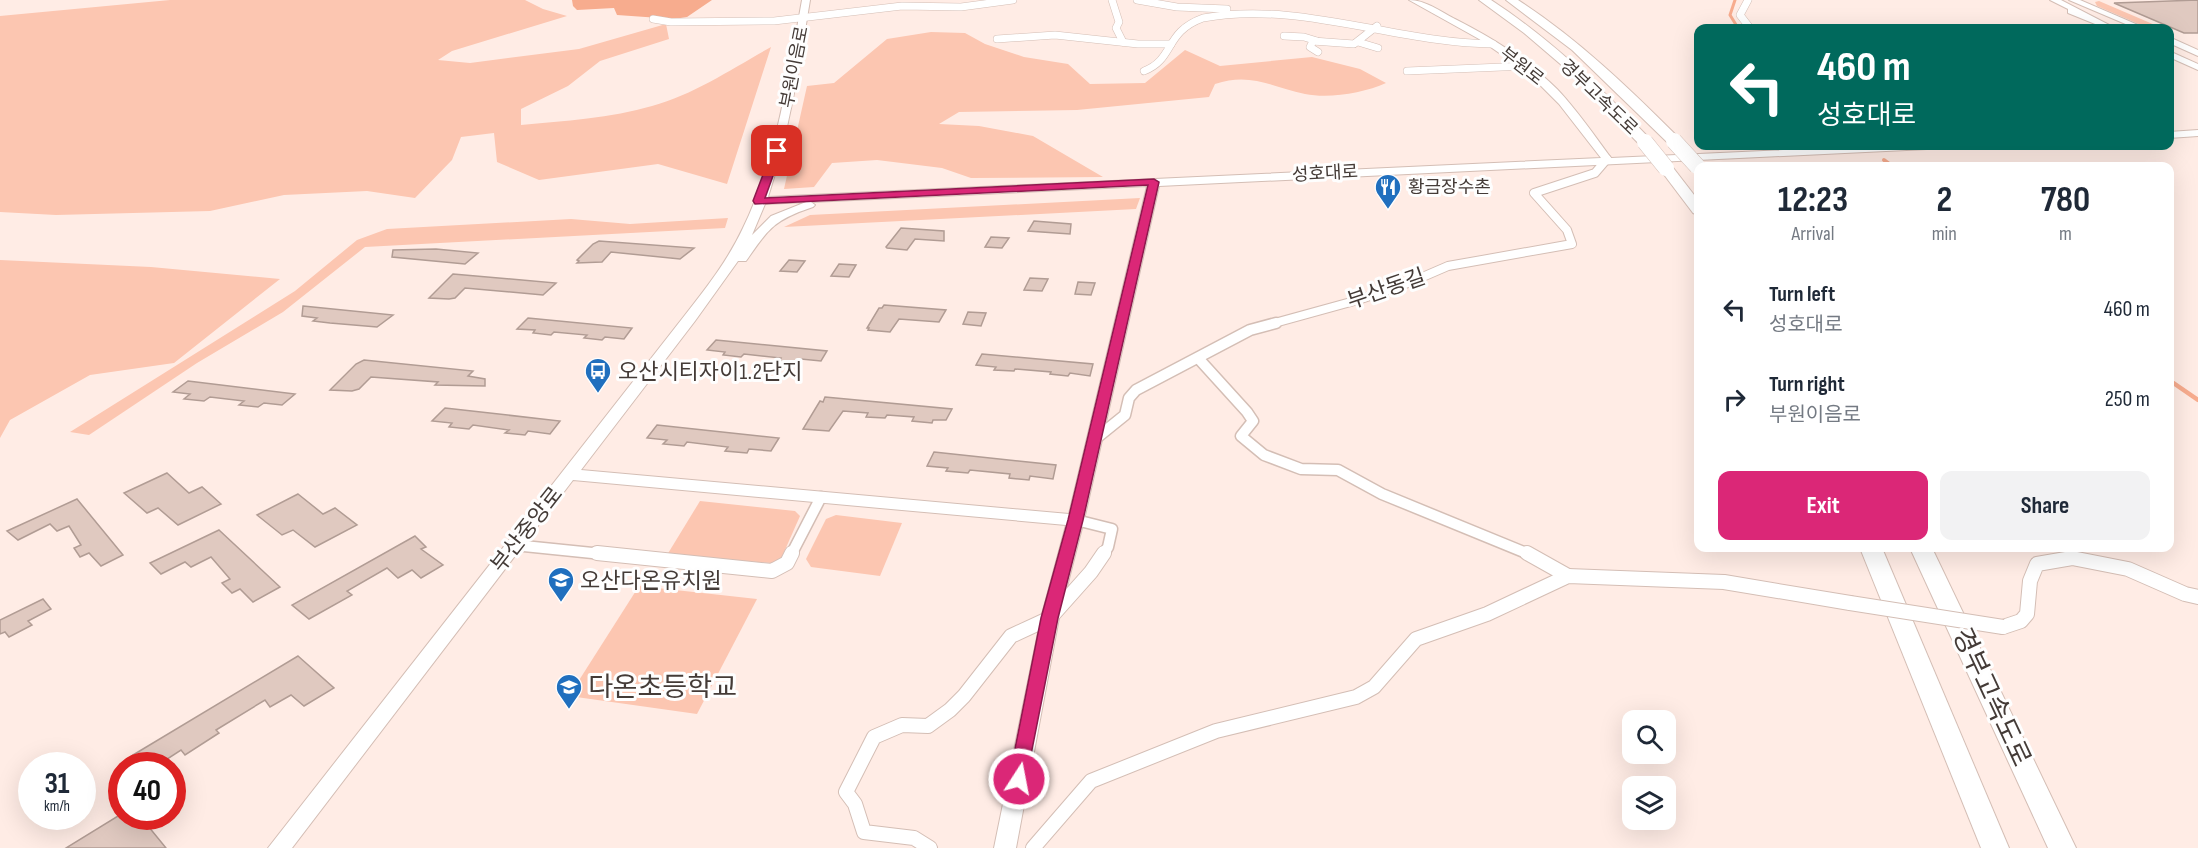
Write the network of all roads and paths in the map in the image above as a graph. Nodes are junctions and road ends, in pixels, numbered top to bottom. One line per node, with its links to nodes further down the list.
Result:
1 (806, 0): 17 (street, 부원이음로)
2 (1013, 0): 17 (street)
3 (1112, 0): 29 (street)
4 (1137, 0): 15 (street)
5 (1413, 0): 32 (street, 부원로)
6 (1484, 0): 52 (highway, 경부고속도로, bridge)
7 (1511, 0): 16 (highway, 경부고속도로)
8 (1519, 0): 16 (highway)
9 (1748, 0): 20 (street)
10 (2046, 0): 21 (street)
11 (2054, 0): 22 (street)
12 (2064, 0): 23 (street)
13 (2073, 0): 24 (street)
14 (1244, 5): 15 (street)
15 (1234, 10): 19 (street); 25 (street); 31 (street)
16 (1530, 12): 48 (highway, 경부고속도로, bridge)
17 (803, 18): 18 (street); 51 (street, 부원이음로)
18 (653, 19)
19 (1228, 21)
20 (1747, 24)
21 (2102, 24)
22 (2111, 24)
23 (2121, 24)
24 (2131, 24)
25 (1377, 26): 30 (street); 32 (street)
26 (1284, 36): 28 (street)
27 (997, 39): 29 (street)
28 (1317, 41): 30 (street); 36 (street)
29 (1123, 42): 31 (street)
30 (1358, 42): 34 (street)
31 (1171, 44): 42 (street)
32 (1493, 44): 40 (street, 부원로)
33 (2174, 44): 37 (street)
34 (1378, 48)
35 (2174, 51): 39 (street)
36 (1318, 52)
37 (2198, 55)
38 (2174, 56): 41 (street)
39 (2198, 62)
40 (1526, 66): 43 (street); 47 (street, 부원로)
41 (2198, 66)
42 (1144, 71)
43 (1407, 71)
44 (2198, 133): 45 (street)
45 (2174, 135)
46 (1811, 150): 47 (street, 성호대로)
47 (1607, 159): 49 (street, 성호대로); 54 (street, 부산동길)
48 (1694, 162)
49 (1154, 182): 50 (street, 성호대로); 55 (street)
50 (859, 197): 51 (street, 성호대로); 53 (street)
51 (759, 201): 53 (street, 부산중앙로)
52 (1694, 205)
53 (716, 283): 56 (street, 부산중앙로)
54 (1198, 358): 55 (street, 부산동길); 62 (street)
55 (1093, 441): 58 (street)
56 (569, 474): 57 (street); 59 (street, 부산중앙로)
57 (821, 497): 58 (street); 59 (street)
58 (1076, 520): 64 (street); 64 (street)
59 (514, 545): 65 (street, 부산중앙로)
60 (1873, 552): 69 (highway)
61 (1923, 552): 70 (highway, 경부고속도로)
62 (1568, 576): 63 (street, bridge); 68 (street)
63 (2198, 597)
64 (1050, 618): 66 (street); 67 (street)
65 (279, 848)
66 (930, 848)
67 (1005, 848)
68 (1033, 848)
69 (1995, 848)
70 (2062, 848)

